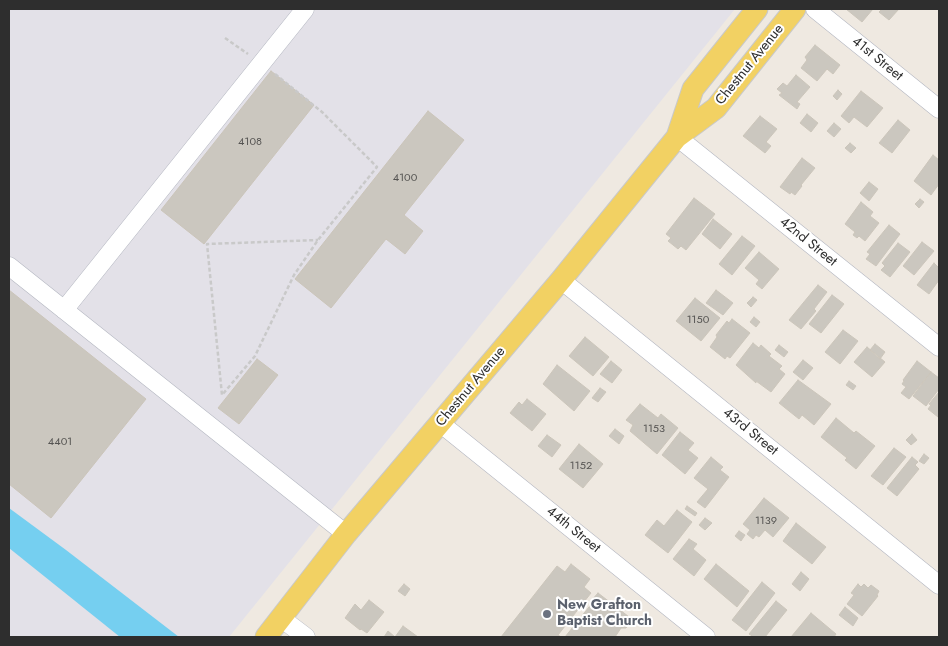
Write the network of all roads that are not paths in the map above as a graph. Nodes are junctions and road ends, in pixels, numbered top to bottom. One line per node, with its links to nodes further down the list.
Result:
1 (305, 9): 9 (street)
2 (757, 9): 6 (main road, Chestnut Avenue)
3 (795, 9): 6 (main road, Chestnut Avenue)
4 (815, 9): 5 (street, 41st Street)
5 (939, 109)
6 (677, 137): 8 (main road, Chestnut Avenue); 10 (street, 42nd Street)
7 (9, 266): 9 (street)
8 (560, 280): 11 (main road, Chestnut Avenue); 13 (street, 43rd Street)
9 (64, 310): 12 (street)
10 (939, 347)
11 (440, 423): 12 (main road, Chestnut Avenue); 17 (street, 44th Street)
12 (346, 534): 14 (main road, Chestnut Avenue)
13 (939, 585)
14 (281, 618): 15 (main road, Chestnut Avenue); 16 (street)
15 (266, 637)
16 (306, 637)
17 (706, 637)

